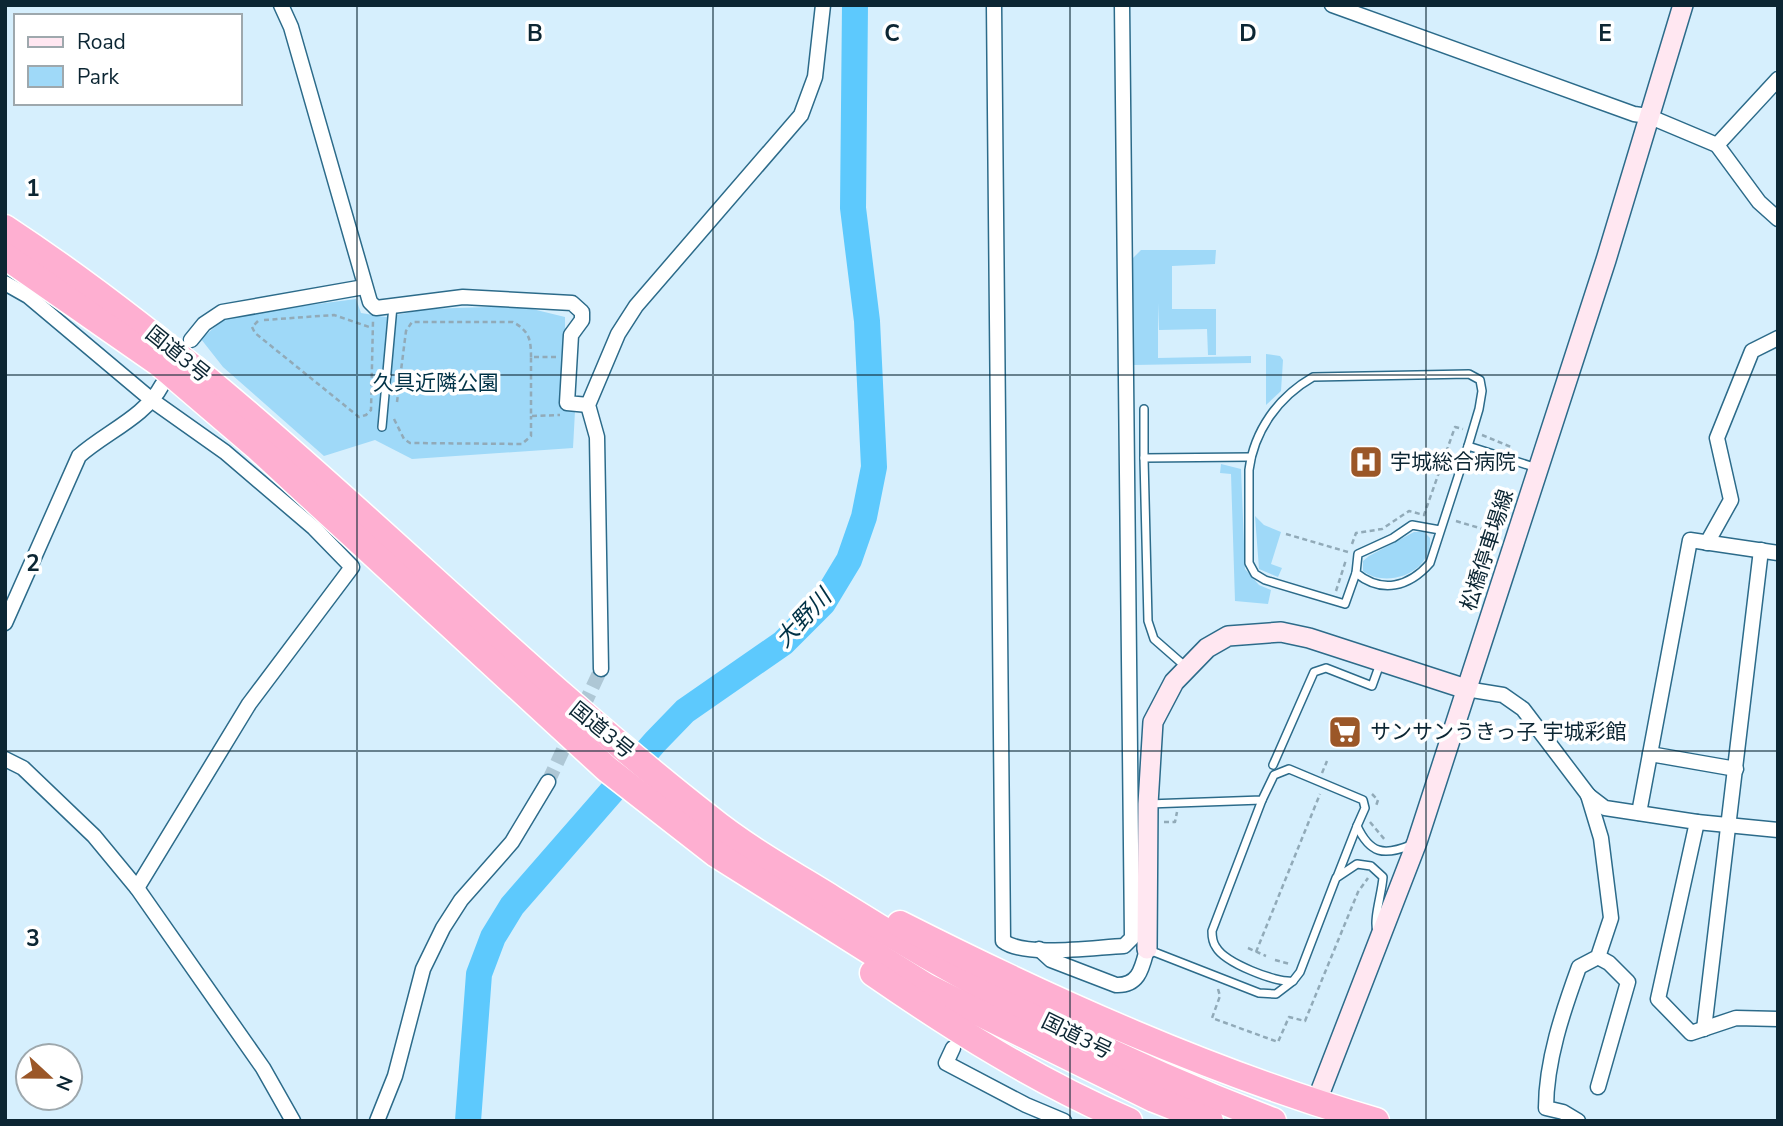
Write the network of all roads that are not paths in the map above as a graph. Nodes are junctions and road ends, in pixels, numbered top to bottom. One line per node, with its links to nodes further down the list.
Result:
1 (281, 5): 14 (street)
2 (823, 5): 20 (street)
3 (994, 5): 55 (street)
4 (1122, 5): 55 (street)
5 (1332, 5): 8 (street)
6 (1683, 5): 8 (main road, 松橋停車場線)
7 (1778, 79): 9 (street)
8 (1648, 116): 9 (street); 26 (main road, 松橋停車場線)
9 (1717, 145): 10 (street)
10 (1778, 219)
11 (5, 228): 50 (highway, 国道3号)
12 (5, 256): 50 (highway, 国道3号)
13 (5, 283): 19 (street)
14 (364, 287): 15 (street); 17 (street)
15 (393, 306): 20 (street); 22 (lane)
16 (1778, 338): 28 (street)
17 (191, 340)
18 (162, 385): 19 (street)
19 (153, 401): 32 (street); 53 (street)
20 (588, 405): 34 (street)
21 (1144, 410): 25 (lane)
22 (382, 427)
23 (1468, 446): 24 (lane); 26 (lane); 27 (lane)
24 (1251, 457): 25 (lane); 31 (lane)
25 (1144, 458): 35 (lane)
26 (1540, 463): 36 (main road, 松橋停車場線)
27 (1440, 530): 31 (lane); 31 (lane)
28 (1707, 543): 29 (street); 37 (street)
29 (1761, 550): 30 (street); 40 (street)
30 (1778, 553)
31 (1356, 573)
32 (5, 623)
33 (1382, 661): 35 (main road); 36 (main road); 39 (lane)
34 (601, 668)
35 (1187, 668): 44 (main road)
36 (1466, 688): 42 (street); 51 (main road, 松橋停車場線)
37 (1650, 754): 40 (street); 45 (street)
38 (5, 759): 53 (street)
39 (1273, 765)
40 (1736, 769): 47 (street)
41 (548, 782): 66 (street)
42 (1590, 796): 45 (street); 57 (street)
43 (1262, 800): 44 (lane); 48 (lane); 58 (lane)
44 (1148, 804): 56 (main road)
45 (1639, 813): 46 (street)
46 (1697, 822): 47 (street); 60 (street)
47 (1730, 825): 49 (street); 60 (street)
48 (1357, 826): 51 (lane); 52 (lane)
49 (1778, 830)
50 (711, 832): 63 (highway, 国道3号); 64 (highway); 68 (highway)
51 (1417, 842): 54 (main road, 松橋停車場線)
52 (1336, 878): 54 (lane); 58 (lane)
53 (137, 888): 65 (street)
54 (1381, 938): 64 (main road, 松橋停車場線)
55 (1039, 949): 56 (street)
56 (1147, 949): 58 (lane)
57 (1598, 957): 62 (street); 72 (street)
58 (1293, 981)
59 (1778, 1019): 60 (street)
60 (1704, 1029)
61 (953, 1048): 67 (street)
62 (1598, 1087)
63 (1160, 1089): 69 (highway, 国道3号); 70 (highway, 国道3号)
64 (1313, 1112): 71 (highway)
65 (293, 1121)
66 (377, 1121)
67 (1064, 1121)
68 (1129, 1121)
69 (1210, 1121)
70 (1273, 1121)
71 (1376, 1121)
72 (1578, 1121)

